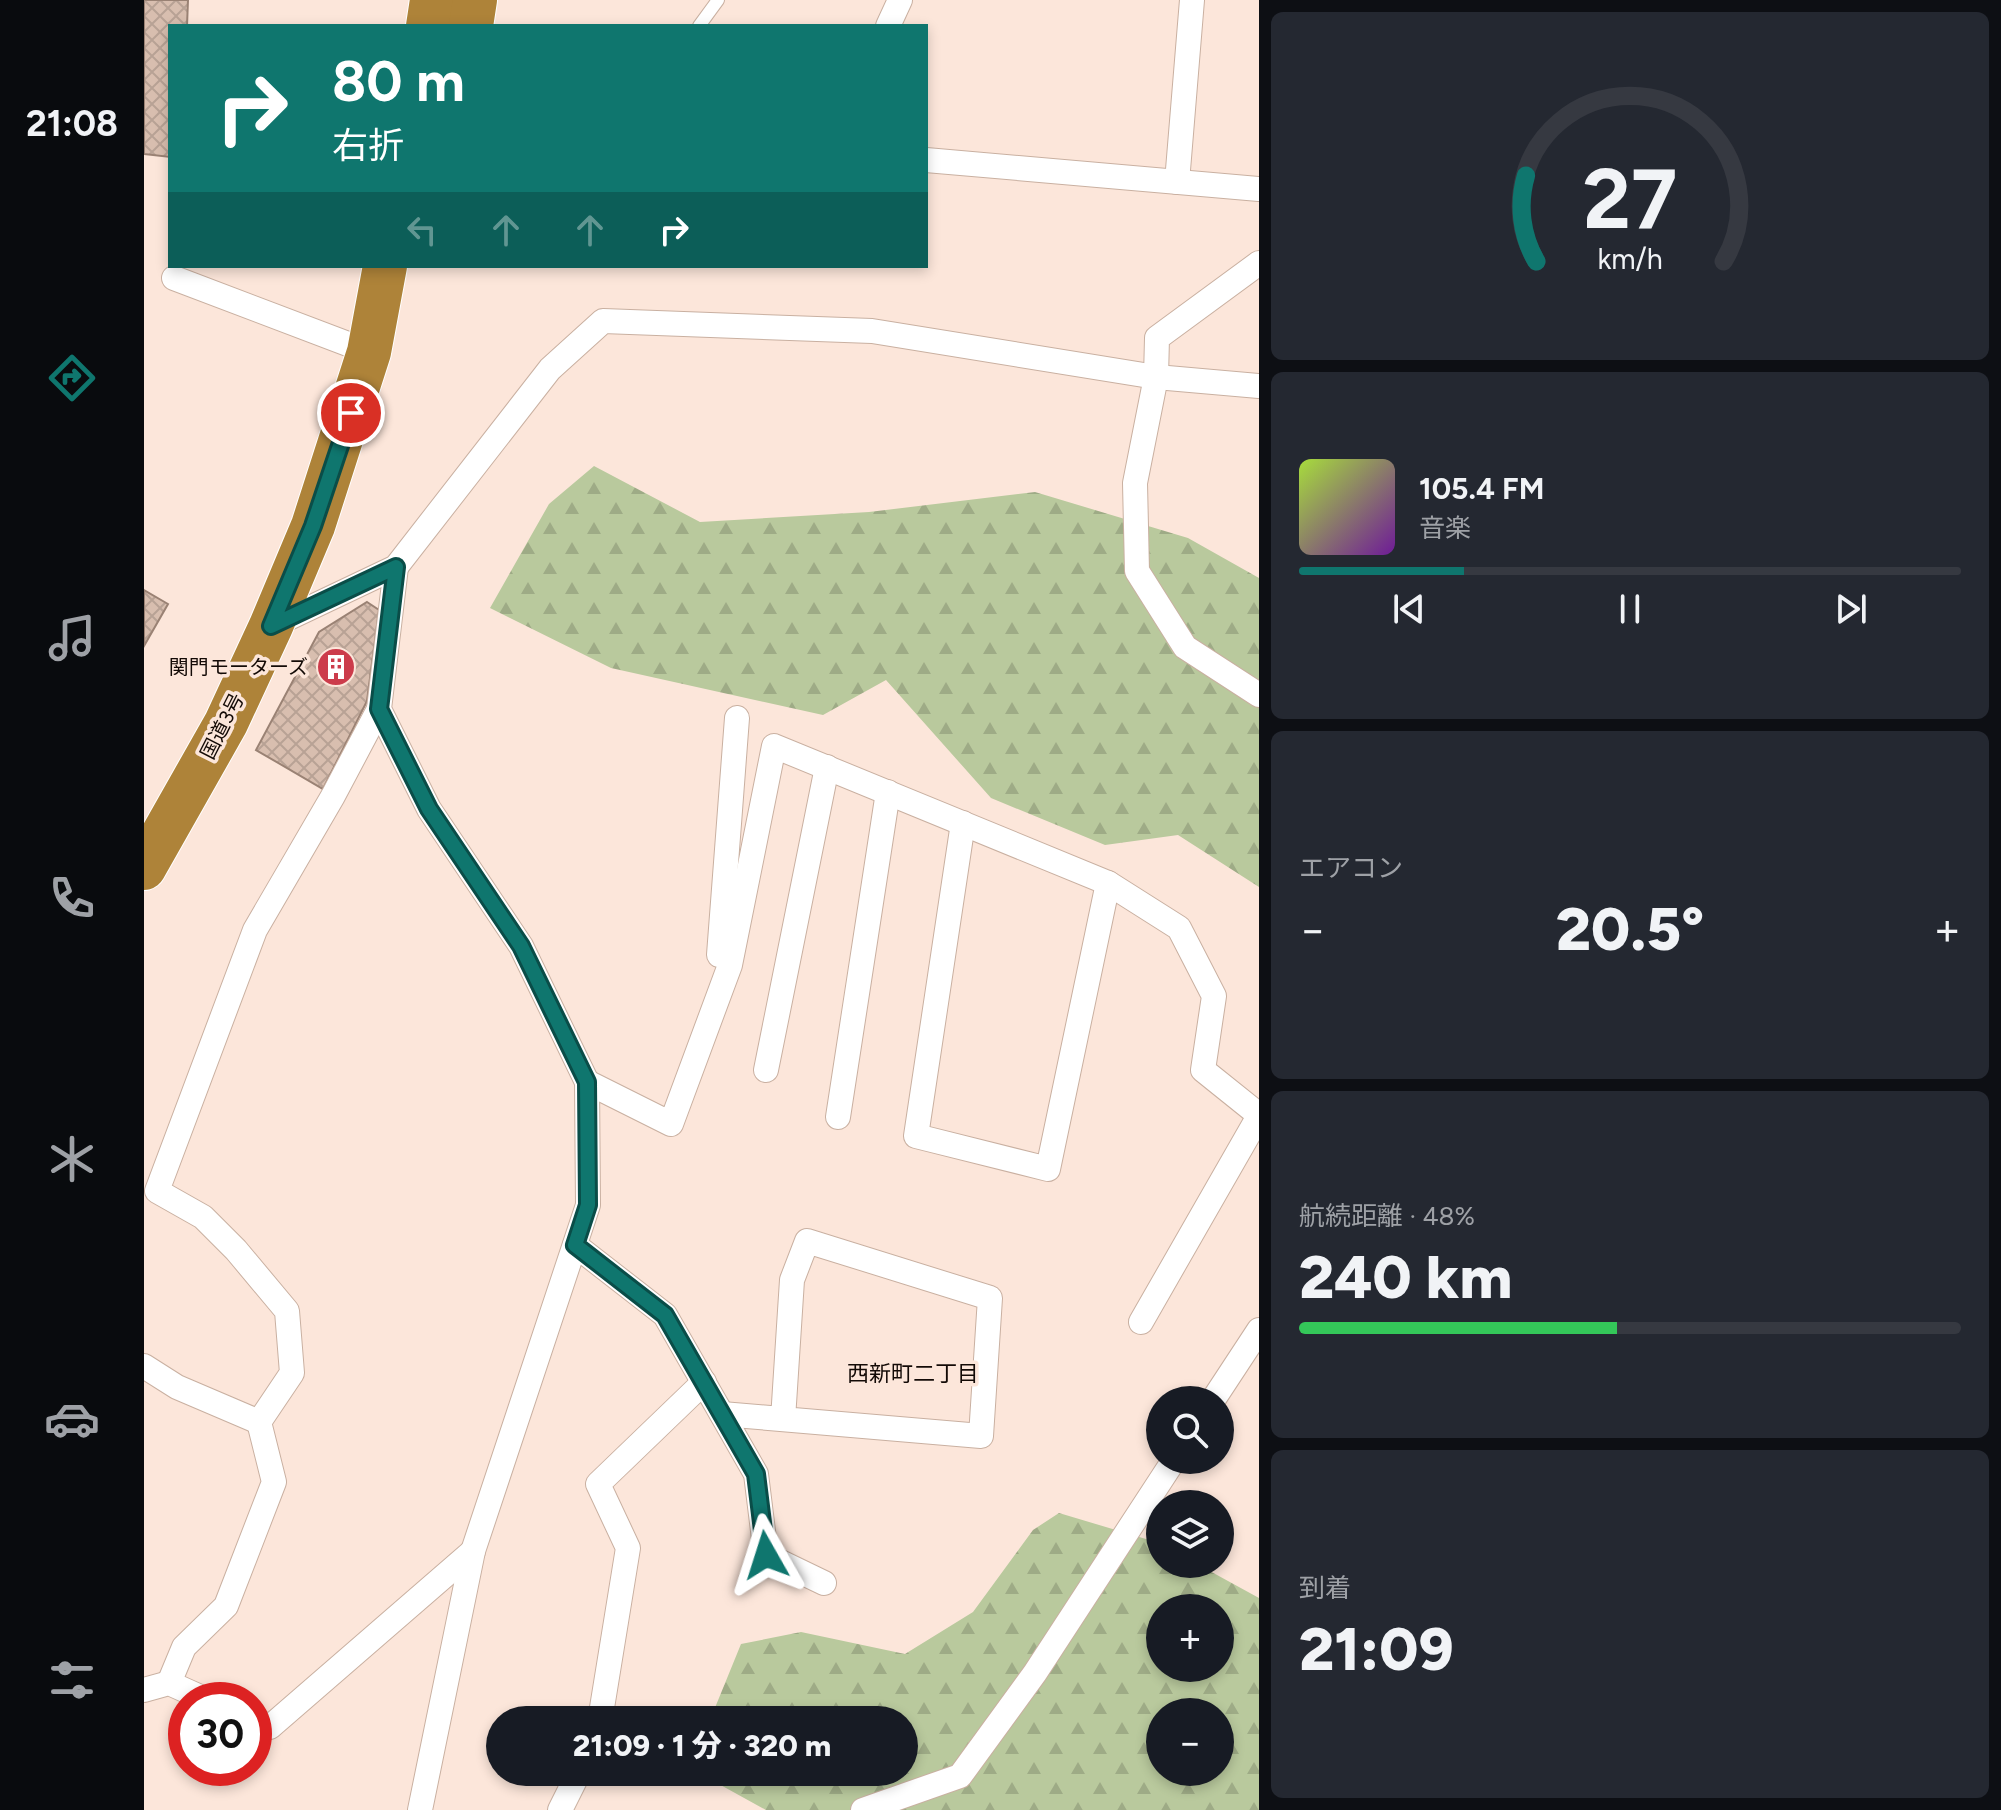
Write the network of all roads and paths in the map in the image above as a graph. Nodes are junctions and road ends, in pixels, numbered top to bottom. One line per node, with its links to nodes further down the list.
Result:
1 (432, 0): 6 (highway)
2 (475, 0): 7 (highway)
3 (718, 0): 8 (lane)
4 (900, 0): 9 (street)
5 (1192, 0): 11 (street)
6 (428, 24)
7 (471, 24)
8 (700, 24)
9 (889, 24)
10 (928, 160): 11 (street)
11 (1177, 182): 12 (street)
12 (1259, 189)
13 (1259, 263): 18 (street)
14 (385, 268): 17 (highway, 国道3号)
15 (412, 268): 17 (highway, 国道3号)
16 (174, 278): 17 (street)
17 (369, 352): 21 (highway, 国道3号)
18 (1156, 377): 19 (street); 20 (street); 22 (street)
19 (1259, 386)
20 (396, 567): 21 (street); 23 (street)
21 (271, 626): 28 (highway, 国道3号)
22 (1259, 695)
23 (379, 709): 32 (street); 43 (street)
24 (737, 718): 30 (street)
25 (827, 767): 26 (street); 30 (street); 31 (street)
26 (888, 792): 27 (street); 34 (street)
27 (963, 823): 29 (street); 29 (street)
28 (144, 868)
29 (1108, 883): 33 (street)
30 (715, 1005): 32 (street)
31 (766, 1070)
32 (587, 1082): 35 (street)
33 (1259, 1115): 36 (street)
34 (838, 1117)
35 (575, 1245): 39 (street); 45 (street)
36 (1141, 1322)
37 (1259, 1330): 40 (street)
38 (144, 1366): 43 (street)
39 (704, 1382): 41 (street); 50 (street)
40 (1222, 1386)
41 (722, 1414): 42 (street); 46 (street)
42 (783, 1419)
43 (259, 1422): 47 (street)
44 (1165, 1474): 55 (street)
45 (473, 1551): 51 (street); 53 (street)
46 (824, 1583)
47 (169, 1682)
48 (168, 1683): 49 (street)
49 (144, 1690)
50 (602, 1706)
51 (272, 1725)
52 (572, 1786): 54 (street)
53 (423, 1809)
54 (560, 1810)
55 (863, 1810)

